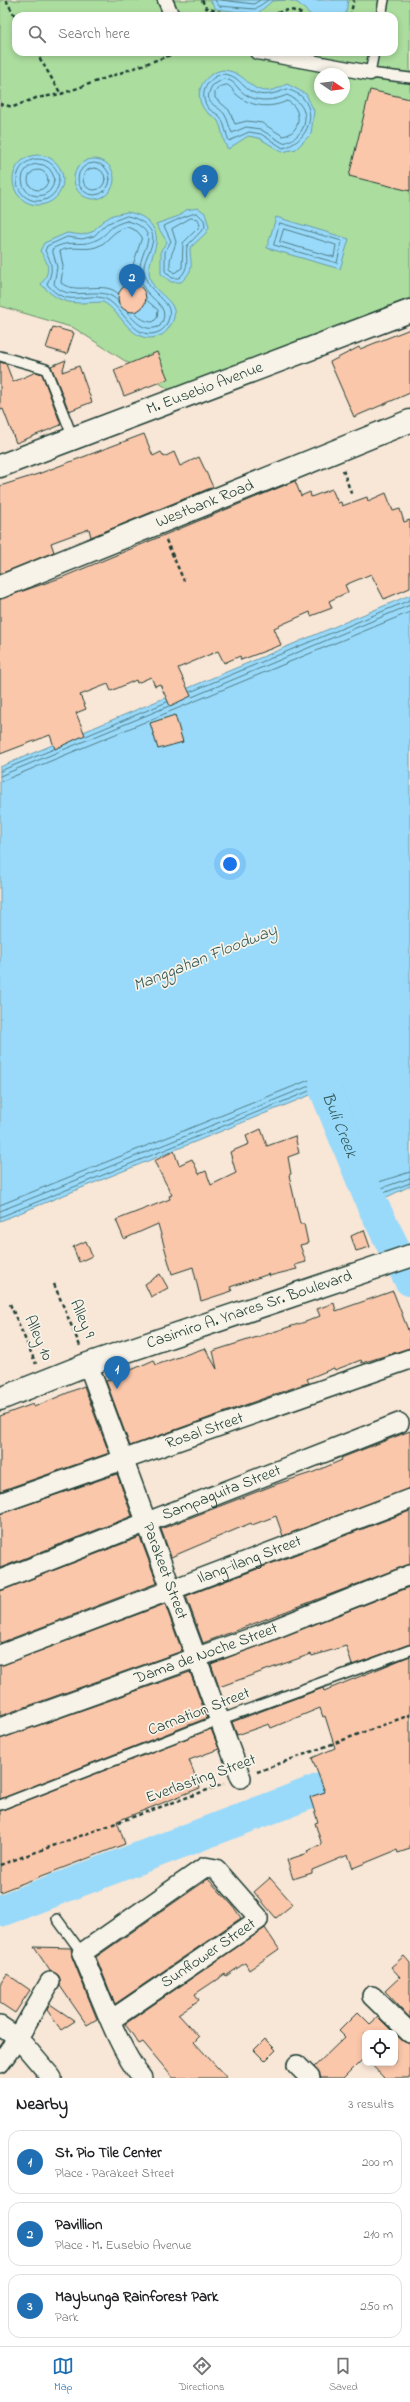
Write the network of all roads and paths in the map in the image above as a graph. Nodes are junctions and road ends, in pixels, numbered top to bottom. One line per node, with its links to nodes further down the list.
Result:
1 (6, 0): 6 (path)
2 (165, 0): 7 (street)
3 (202, 0): 8 (path)
4 (354, 0): 11 (path)
5 (384, 0): 12 (lane)
6 (13, 12)
7 (170, 12)
8 (220, 12)
9 (286, 12): 10 (path)
10 (297, 12)
11 (351, 12)
12 (382, 12)
13 (38, 56): 19 (path)
14 (168, 56): 19 (path)
15 (279, 56): 17 (street)
16 (373, 56): 17 (lane)
17 (370, 73): 18 (lane)
18 (410, 78)
19 (61, 94): 20 (path)
20 (0, 104)
21 (410, 311): 24 (street, M. Eusebio Avenue)
22 (0, 356): 24 (lane)
23 (410, 420): 25 (street, Westbank Road)
24 (73, 438): 26 (street, M. Eusebio Avenue)
25 (336, 451): 27 (path); 28 (street, Westbank Road)
26 (0, 466)
27 (352, 496)
28 (159, 523): 29 (path); 30 (street, Westbank Road)
29 (184, 581)
30 (0, 588)
31 (410, 1256): 35 (street, Casimiro A. Ynares Sr. Boulevard)
32 (54, 1284): 35 (path, Alley 9)
33 (10, 1304): 36 (path, Alley 10)
34 (410, 1359): 39 (street, Rosal Street)
35 (88, 1364): 36 (street, Casimiro A. Ynares Sr. Boulevard); 39 (street, Parakeet Street)
36 (44, 1381): 37 (street, Casimiro A. Ynares Sr. Boulevard)
37 (0, 1399)
38 (399, 1423): 42 (street, Sampaguita Street)
39 (122, 1459): 41 (street, Rosal Street); 42 (street, Parakeet Street)
40 (410, 1498): 45 (street, Ilang-ilang Street)
41 (0, 1503)
42 (146, 1522): 44 (street, Sampaguita Street); 45 (street, Parakeet Street)
43 (410, 1575): 48 (street, Dama de Noche Street)
44 (0, 1580)
45 (171, 1591): 47 (street, Ilang-ilang Street); 48 (street, Parakeet Street)
46 (410, 1650): 50 (lane, Carnation Street)
47 (0, 1655)
48 (195, 1658): 50 (street, Parakeet Street); 51 (street, Dama de Noche Street)
49 (410, 1715): 52 (path, Everlasting Street)
50 (219, 1720): 52 (street, Parakeet Street); 53 (lane, Carnation Street)
51 (0, 1728)
52 (241, 1778): 54 (path, Everlasting Street)
53 (0, 1805)
54 (0, 1865)
55 (56, 1919): 56 (lane)
56 (82, 1953): 59 (street); 59 (street, Sunflower Street)
57 (50, 1982): 62 (street)
58 (372, 1996): 61 (street)
59 (111, 2020): 66 (street)
60 (0, 2026): 62 (street)
61 (410, 2034)
62 (18, 2038): 63 (street); 65 (street)
63 (0, 2063)
64 (297, 2065): 67 (street)
65 (52, 2078)
66 (142, 2078)
67 (310, 2078)

